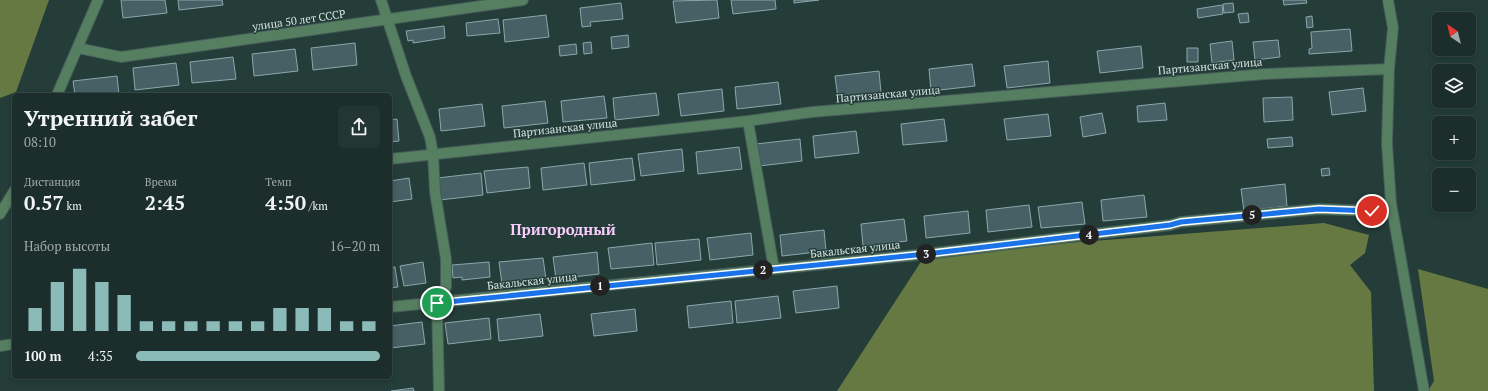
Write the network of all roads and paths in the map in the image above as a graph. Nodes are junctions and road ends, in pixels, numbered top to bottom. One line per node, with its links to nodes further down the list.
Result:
1 (98, 0): 6 (street)
2 (381, 0): 5 (street)
3 (523, 0): 5 (street, улица 50 лет СССР)
4 (1388, 0): 7 (street)
5 (387, 20): 6 (street, улица 50 лет СССР); 10 (street)
6 (78, 48): 8 (street)
7 (1389, 69): 9 (street, Партизанская улица); 13 (street)
8 (58, 93)
9 (748, 121): 10 (street, Партизанская улица); 15 (street)
10 (433, 154): 11 (street, Партизанская улица); 16 (street)
11 (392, 159)
12 (12, 197): 14 (street)
13 (1391, 203): 15 (street, Бакальская улица); 21 (street)
14 (0, 214)
15 (774, 269): 16 (street, Бакальская улица)
16 (437, 303): 17 (street, Бакальская улица); 20 (street)
17 (392, 307)
18 (12, 344): 19 (street)
19 (0, 346)
20 (440, 391)
21 (1424, 391)

